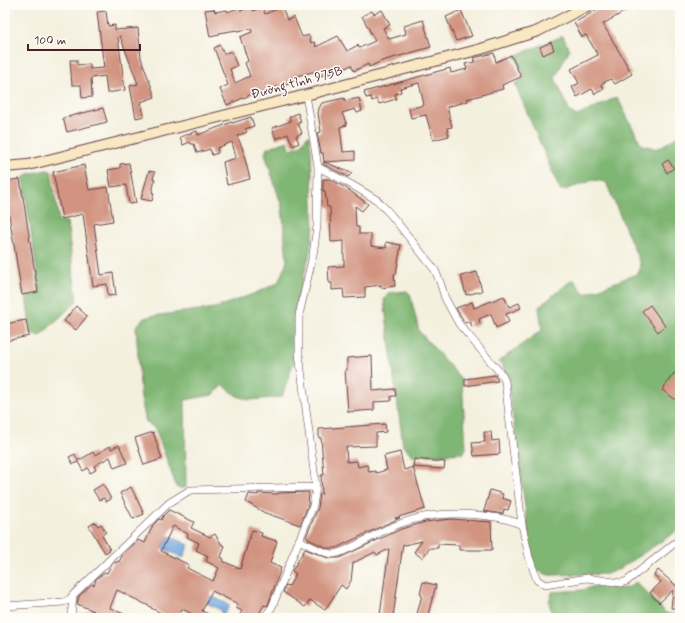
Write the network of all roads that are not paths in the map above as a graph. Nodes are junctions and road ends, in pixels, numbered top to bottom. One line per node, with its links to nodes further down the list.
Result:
1 (589, 5): 2 (main road, Đường tỉnh 975B)
2 (306, 95): 3 (main road, Đường tỉnh 975B); 4 (street)
3 (5, 167)
4 (318, 168): 5 (street); 6 (street)
5 (316, 487): 8 (street); 9 (street)
6 (522, 525): 7 (street); 8 (street)
7 (680, 539)
8 (299, 540): 12 (street)
9 (73, 595): 10 (street); 11 (street)
10 (5, 606)
11 (71, 618)
12 (264, 618)

